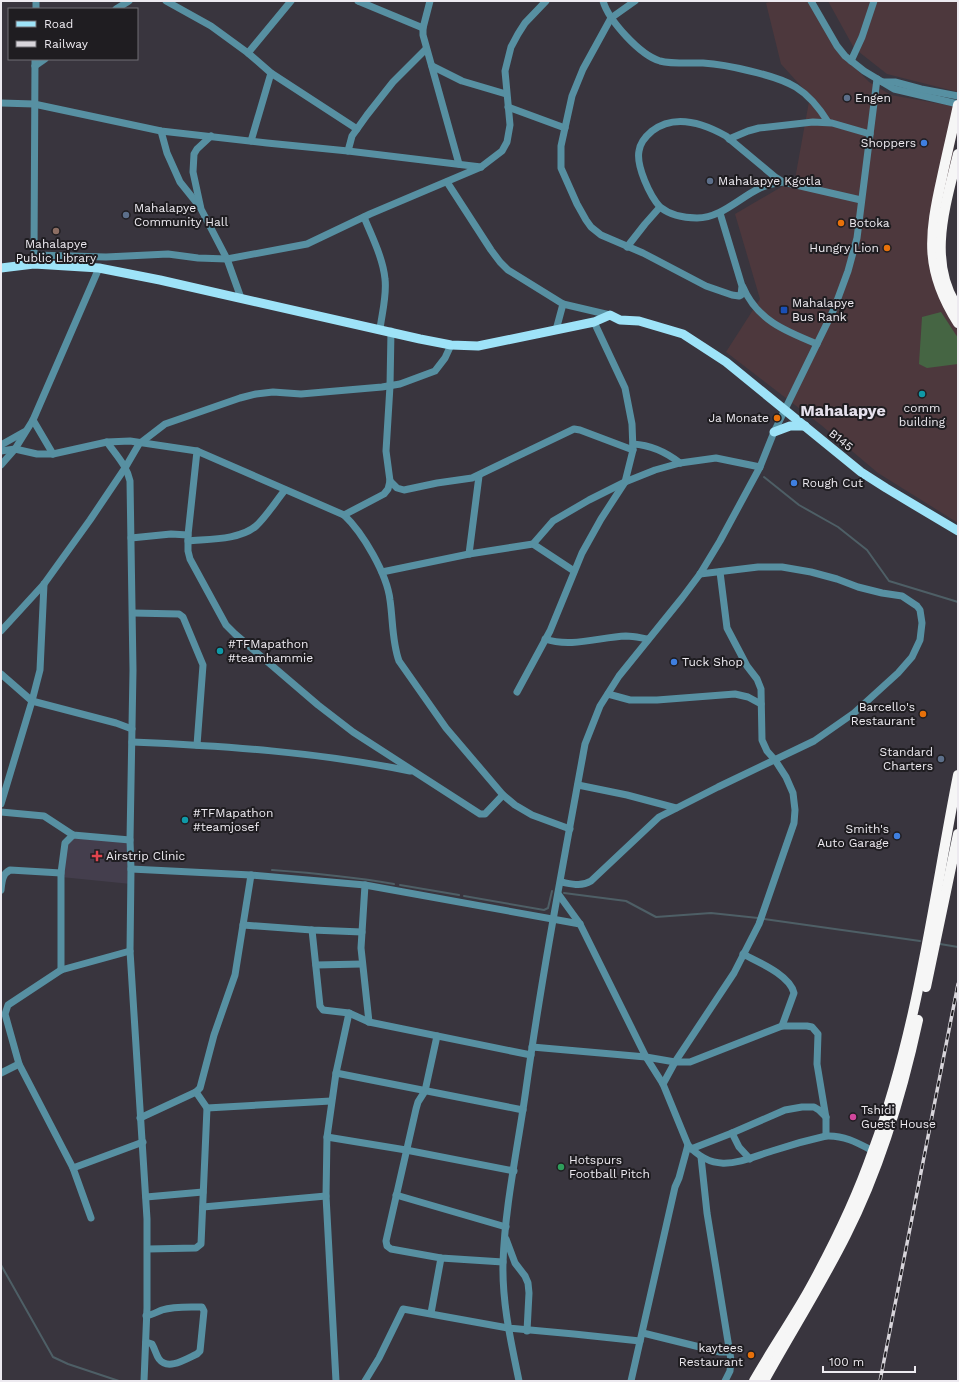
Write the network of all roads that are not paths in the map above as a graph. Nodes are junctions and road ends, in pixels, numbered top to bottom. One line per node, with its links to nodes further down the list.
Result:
1 (129, 1): 11 (street)
2 (166, 1): 15 (street)
3 (290, 1): 15 (street)
4 (358, 1): 13 (street)
5 (430, 1): 13 (street)
6 (546, 1): 21 (street)
7 (603, 1): 12 (street)
8 (635, 1): 12 (street)
9 (811, 1): 16 (street)
10 (874, 1): 16 (street)
11 (118, 8)
12 (611, 18): 27 (street); 28 (street)
13 (423, 28): 14 (street)
14 (426, 49): 18 (street); 29 (street)
15 (248, 53): 19 (street)
16 (851, 61): 20 (street)
17 (35, 62): 24 (street)
18 (432, 66): 21 (street); 37 (street)
19 (271, 72): 29 (street); 34 (street)
20 (880, 80): 22 (street); 25 (street); 31 (street)
21 (506, 94): 26 (street)
22 (958, 96)
23 (1, 103): 24 (street)
24 (34, 104): 30 (street); 47 (street)
25 (958, 105): 57 (highway)
26 (508, 107): 28 (street); 38 (street)
27 (828, 122): 31 (street); 33 (street)
28 (565, 128): 46 (street)
29 (357, 129): 35 (street)
30 (160, 131): 32 (street); 43 (street)
31 (870, 134): 41 (street)
32 (211, 136): 34 (street); 43 (street)
33 (729, 139): 40 (street); 42 (street)
34 (251, 141): 35 (street)
35 (348, 151): 37 (street)
36 (958, 154): 54 (highway)
37 (459, 164): 38 (street)
38 (481, 168): 39 (street)
39 (447, 182): 45 (street); 53 (street)
40 (783, 182): 41 (street); 44 (street)
41 (861, 200): 61 (street)
42 (660, 207): 44 (street); 46 (street)
43 (201, 209): 48 (street)
44 (720, 213): 51 (street)
45 (364, 217): 48 (street); 58 (street)
46 (628, 247): 51 (street)
47 (34, 259): 48 (street); 49 (main road); 50 (main road)
48 (227, 259): 52 (street)
49 (1, 268)
50 (99, 268): 52 (main road); 65 (street)
51 (742, 286): 61 (street)
52 (241, 298): 58 (main road)
53 (563, 304): 55 (street); 59 (street)
54 (958, 308)
55 (610, 315): 56 (main road); 64 (main road, B145 / B145)
56 (594, 322): 59 (main road); 72 (street)
57 (958, 323)
58 (380, 329): 60 (main road)
59 (556, 330): 62 (main road)
60 (391, 332): 62 (main road); 63 (street)
61 (817, 344): 64 (street)
62 (451, 345): 63 (street)
63 (390, 386): 70 (street); 82 (street)
64 (785, 409): 66 (main road, B145 / B145); 68 (street)
65 (33, 420): 67 (street); 76 (street)
66 (805, 426): 68 (main road); 86 (main road, B145 / B145)
67 (26, 431): 71 (street); 73 (street)
68 (774, 432): 79 (street)
69 (107, 442): 70 (street); 76 (street); 80 (street)
70 (139, 444): 75 (street); 80 (street)
71 (1, 445)
72 (633, 447): 77 (street); 81 (street); 83 (street)
73 (15, 449): 74 (street); 76 (street); 78 (street)
74 (1, 452)
75 (197, 452): 84 (street); 88 (street)
76 (53, 454)
77 (680, 463): 79 (street); 83 (street)
78 (1, 465)
79 (760, 467): 94 (street)
80 (125, 468): 87 (street); 95 (street)
81 (479, 476): 82 (street); 90 (street)
82 (390, 481): 85 (street)
83 (625, 482): 89 (street); 91 (street)
84 (284, 490): 85 (street); 88 (street)
85 (344, 515): 92 (street)
86 (958, 531)
87 (131, 538): 88 (street); 96 (street)
88 (188, 538): 109 (street)
89 (533, 544): 90 (street); 91 (street)
90 (469, 554): 92 (street)
91 (574, 571): 98 (street)
92 (382, 572): 112 (street)
93 (720, 572): 94 (street); 104 (street); 108 (street)
94 (700, 574): 99 (street)
95 (44, 584): 97 (street); 103 (street)
96 (133, 613): 105 (street); 107 (street)
97 (1, 631)
98 (545, 639): 99 (street); 101 (street)
99 (648, 639): 102 (street)
100 (1, 674): 103 (street)
101 (517, 692)
102 (608, 694): 104 (street); 111 (street)
103 (32, 701): 105 (street); 113 (street)
104 (761, 704): 108 (street)
105 (132, 729): 106 (street)
106 (132, 742): 107 (street); 119 (street)
107 (198, 745): 109 (street)
108 (775, 760): 114 (street); 133 (street)
109 (415, 772): 112 (street)
110 (958, 775): 162 (highway)
111 (578, 785): 114 (street); 116 (street)
112 (503, 795): 116 (street)
113 (1, 804)
114 (676, 808): 123 (street)
115 (1, 812): 118 (street)
116 (570, 829): 123 (street)
117 (958, 834): 193 (highway)
118 (72, 835): 119 (street); 121 (street)
119 (130, 840): 120 (street)
120 (131, 869): 122 (street); 132 (street)
121 (61, 874): 125 (street); 136 (street)
122 (250, 875): 124 (street); 128 (street)
123 (561, 882): 126 (street)
124 (365, 885): 127 (street); 131 (street)
125 (1, 890)
126 (559, 895): 127 (street); 129 (street)
127 (554, 919): 129 (street); 141 (street)
128 (243, 924): 130 (street); 150 (street)
129 (580, 924): 143 (street)
130 (312, 930): 131 (street); 135 (street)
131 (362, 932): 134 (street)
132 (130, 951): 136 (street); 154 (street)
133 (743, 954): 139 (street); 144 (street)
134 (362, 964): 135 (street); 138 (street)
135 (316, 966): 137 (street)
136 (61, 970): 145 (street)
137 (349, 1013): 138 (street); 147 (street)
138 (369, 1022): 140 (street)
139 (782, 1026): 144 (street); 155 (street)
140 (437, 1036): 142 (street); 149 (street)
141 (532, 1047): 142 (street); 143 (street)
142 (531, 1055): 153 (street)
143 (646, 1057): 144 (street); 148 (street)
144 (675, 1062): 148 (street)
145 (19, 1064): 146 (street); 165 (street)
146 (1, 1073)
147 (336, 1073): 149 (street); 151 (street)
148 (663, 1084): 160 (street)
149 (425, 1091): 153 (street); 161 (street)
150 (196, 1092): 152 (street); 154 (street)
151 (331, 1101): 152 (street); 158 (street)
152 (208, 1108): 167 (street)
153 (523, 1110): 166 (street)
154 (140, 1118): 159 (street)
155 (826, 1118): 156 (street); 157 (street)
156 (732, 1133): 160 (street); 164 (street)
157 (826, 1136): 162 (street); 164 (street)
158 (327, 1137): 161 (street); 168 (street)
159 (143, 1142): 165 (street); 170 (street)
160 (689, 1147): 163 (street); 182 (street)
161 (406, 1150): 166 (street); 169 (street)
162 (873, 1151): 192 (highway)
163 (701, 1157): 164 (street); 185 (street)
164 (750, 1159)
165 (73, 1168): 172 (street)
166 (514, 1171): 173 (street)
167 (203, 1192): 170 (street); 171 (street)
168 (326, 1196): 171 (street); 187 (street)
169 (396, 1196): 173 (street); 176 (street)
170 (146, 1197): 175 (street)
171 (203, 1207): 175 (street)
172 (91, 1218)
173 (506, 1227): 174 (street)
174 (505, 1237): 177 (street); 181 (street)
175 (148, 1249): 179 (street)
176 (441, 1258): 177 (street); 178 (street)
177 (503, 1262): 180 (street)
178 (431, 1313): 180 (street); 188 (street)
179 (146, 1316): 184 (street); 184 (street)
180 (508, 1328): 181 (street); 189 (street)
181 (527, 1331): 183 (street)
182 (643, 1333): 183 (street); 185 (street)
183 (640, 1341): 190 (street)
184 (146, 1342): 186 (street)
185 (729, 1352): 191 (street)
186 (144, 1381)
187 (336, 1381)
188 (365, 1381)
189 (519, 1381)
190 (631, 1381)
191 (725, 1381)
192 (754, 1381)
193 (764, 1381)

